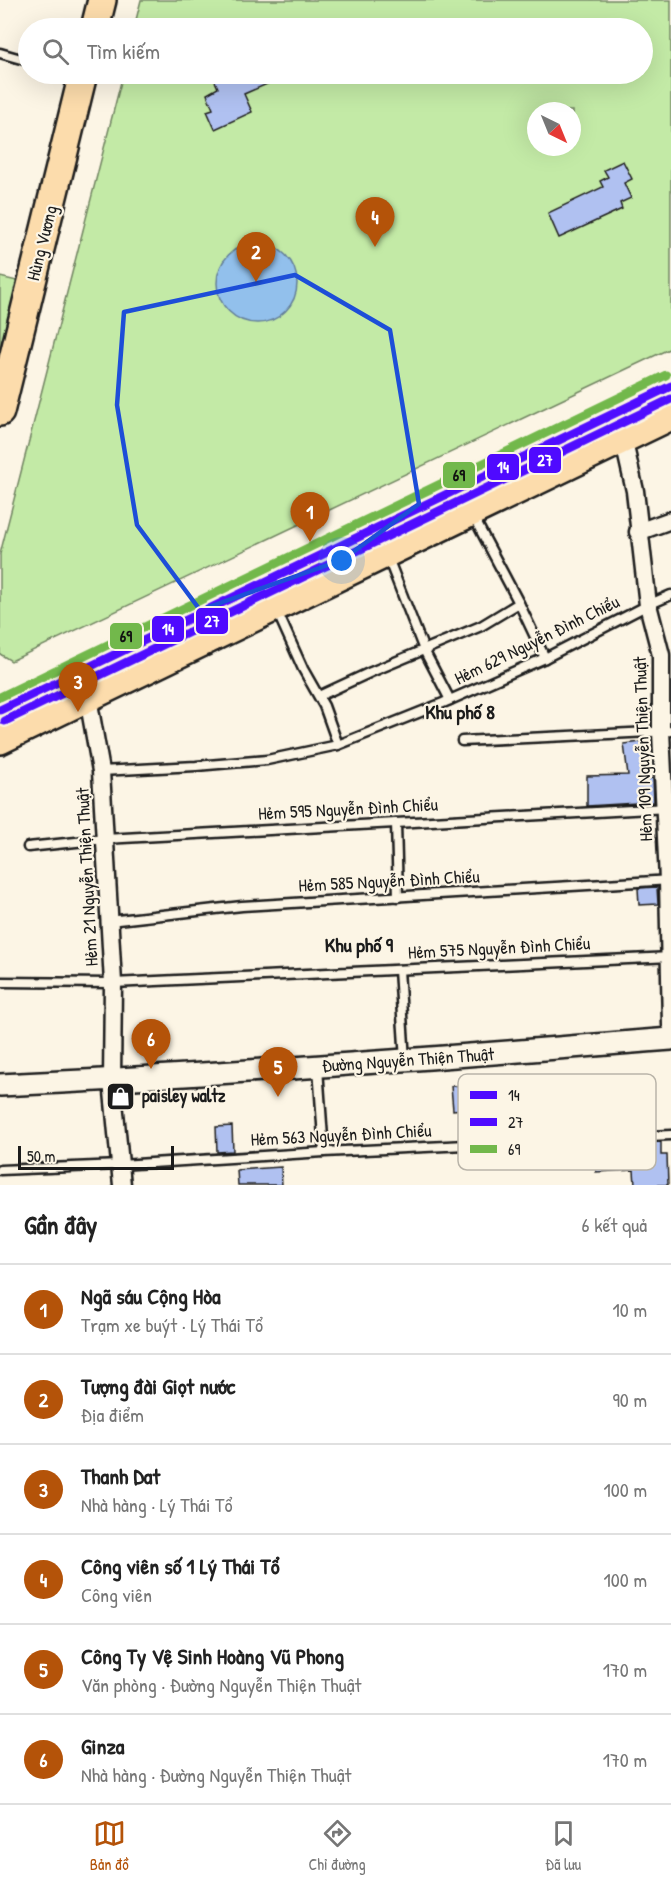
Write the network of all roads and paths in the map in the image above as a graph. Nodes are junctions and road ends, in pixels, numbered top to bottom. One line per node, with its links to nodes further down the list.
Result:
1 (102, 0): 2 (main road)
2 (98, 18)
3 (0, 53): 4 (lane)
4 (18, 58)
5 (79, 84): 7 (main road, Hùng Vương)
6 (671, 386): 10 (main road)
7 (0, 412)
8 (671, 416): 9 (main road)
9 (623, 438): 10 (main road); 13 (street, Hẻm 109 Nguyễn Thiện Thuật)
10 (583, 443): 11 (main road); 22 (main road)
11 (471, 512): 14 (main road); 16 (lane)
12 (671, 520): 13 (street)
13 (639, 532): 17 (street, Hẻm 109 Nguyễn Thiện Thuật)
14 (386, 553): 18 (main road); 19 (lane)
15 (671, 595): 17 (lane, Hẻm 629 Nguyễn Ðình Chiểu)
16 (519, 603): 19 (lane); 21 (lane)
17 (648, 605): 20 (street, Hẻm 109 Nguyễn Thiện Thuật); 21 (lane, Hẻm 629 Nguyễn Ðình Chiểu)
18 (275, 607): 22 (main road); 23 (lane)
19 (424, 650): 23 (lane); 24 (lane)
20 (666, 655): 26 (street, Hẻm 109 Nguyễn Thiện Thuật)
21 (544, 658): 24 (lane, Hẻm 629 Nguyễn Ðình Chiểu)
22 (82, 686): 25 (main road); 27 (main road); 30 (street, Hẻm 21 Nguyễn Thiện Thuật)
23 (319, 696): 29 (lane)
24 (450, 700): 29 (lane, Hẻm 629 Nguyễn Ðình Chiểu)
25 (0, 710)
26 (666, 731): 28 (lane); 31 (street, Hẻm 109 Nguyễn Thiện Thuật)
27 (0, 740)
28 (462, 741)
29 (338, 745): 30 (lane, Hẻm 629 Nguyễn Ðình Chiểu)
30 (101, 771): 33 (street, Hẻm 21 Nguyễn Thiện Thuật)
31 (667, 808): 32 (lane, Hẻm 595 Nguyễn Ðình Chiểu); 35 (street, Hẻm 109 Nguyễn Thiện Thuật)
32 (396, 823): 33 (lane, Hẻm 595 Nguyễn Ðình Chiểu); 36 (lane)
33 (105, 839): 34 (lane, Hẻm 595 Nguyễn Ðình Chiểu); 37 (street, Hẻm 21 Nguyễn Thiện Thuật)
34 (28, 847)
35 (669, 880): 36 (lane, Hẻm 585 Nguyễn Ðình Chiểu); 38 (street, Hẻm 109 Nguyễn Thiện Thuật)
36 (398, 897): 37 (lane, Hẻm 585 Nguyễn Ðình Chiểu)
37 (109, 921): 41 (street, Hẻm 21 Nguyễn Thiện Thuật)
38 (670, 957): 39 (lane, Hẻm 575 Nguyễn Ðình Chiểu); 42 (street, Hẻm 109 Nguyễn Thiện Thuật)
39 (399, 969): 41 (lane, Hẻm 575 Nguyễn Ðình Chiểu); 44 (lane)
40 (0, 982): 41 (lane, Hẻm 575 Nguyễn Ðình Chiểu)
41 (113, 983): 46 (street, Hẻm 21 Nguyễn Thiện Thuật)
42 (671, 1025)
43 (671, 1039): 44 (street, Đường Nguyễn Thiện Thuật)
44 (405, 1061): 45 (street, Đường Nguyễn Thiện Thuật)
45 (318, 1068): 46 (street, Đường Nguyễn Thiện Thuật); 51 (lane)
46 (112, 1081): 47 (street, Đường Nguyễn Thiện Thuật); 52 (street, Hẻm 21 Nguyễn Thiện Thuật)
47 (0, 1085)
48 (671, 1135): 49 (lane, Hẻm 563 Nguyễn Ðình Chiểu)
49 (656, 1136)
50 (458, 1145): 51 (lane, Hẻm 563 Nguyễn Ðình Chiểu)
51 (324, 1152): 52 (lane, Hẻm 563 Nguyễn Ðình Chiểu)
52 (120, 1165): 53 (lane, Hẻm 563 Nguyễn Ðình Chiểu); 54 (street, Hẻm 21 Nguyễn Thiện Thuật)
53 (0, 1170)
54 (122, 1185)

